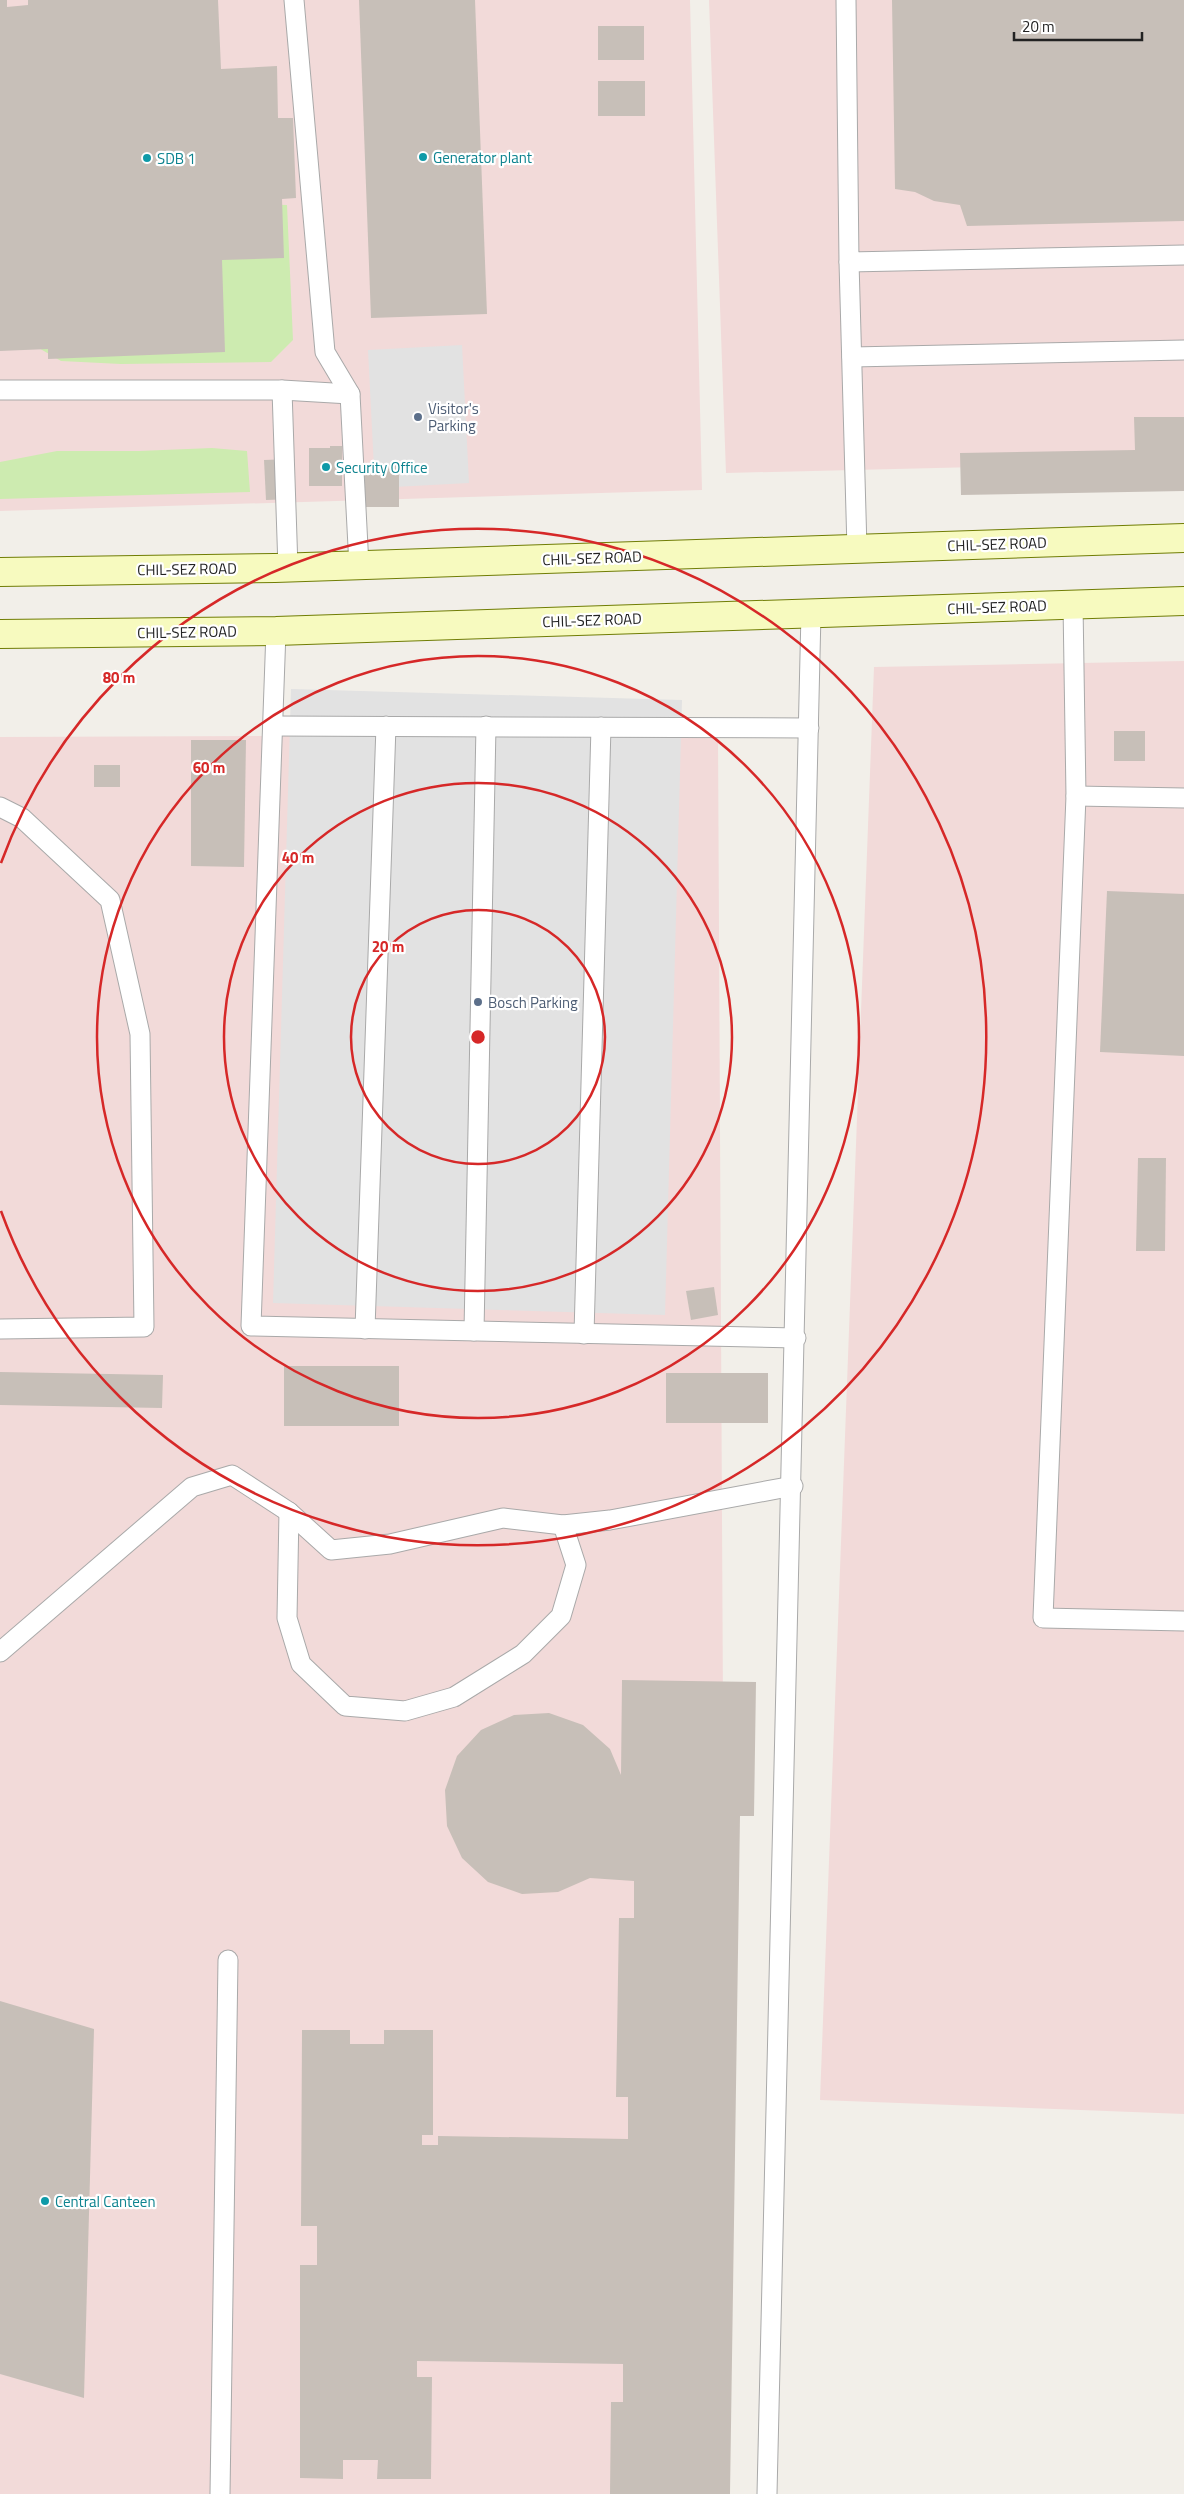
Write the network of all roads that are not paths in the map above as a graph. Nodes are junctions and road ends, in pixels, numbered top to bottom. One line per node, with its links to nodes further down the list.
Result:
1 (294, 0): 9 (lane)
2 (846, 0): 4 (lane)
3 (1184, 255): 4 (lane)
4 (849, 262): 6 (lane)
5 (1184, 350): 6 (lane)
6 (852, 357): 11 (lane)
7 (0, 390): 8 (lane)
8 (282, 390): 9 (lane); 13 (lane)
9 (350, 394): 12 (lane)
10 (1184, 538): 11 (street, CHIL-SEZ ROAD)
11 (857, 549): 12 (street, CHIL-SEZ ROAD)
12 (359, 566): 13 (street, CHIL-SEZ ROAD)
13 (288, 568): 14 (street, CHIL-SEZ ROAD)
14 (0, 572)
15 (1184, 600): 16 (street, CHIL-SEZ ROAD)
16 (1073, 604): 17 (street, CHIL-SEZ ROAD); 25 (lane)
17 (811, 613): 18 (street, CHIL-SEZ ROAD); 24 (lane)
18 (276, 631): 19 (street, CHIL-SEZ ROAD); 20 (lane)
19 (0, 634)
20 (273, 726): 21 (lane); 29 (lane)
21 (386, 726): 22 (lane); 29 (lane)
22 (486, 726): 23 (lane); 30 (lane)
23 (600, 727): 24 (lane); 31 (lane)
24 (809, 728): 32 (lane)
25 (1076, 796): 26 (lane); 36 (lane)
26 (1184, 798)
27 (0, 807): 28 (lane)
28 (0, 1329)
29 (365, 1329): 30 (lane)
30 (474, 1331): 31 (lane)
31 (584, 1334): 32 (lane)
32 (796, 1338): 33 (lane)
33 (793, 1486): 35 (lane); 40 (lane)
34 (288, 1512): 35 (lane); 35 (lane); 37 (lane)
35 (563, 1525)
36 (1184, 1621)
37 (0, 1652)
38 (228, 1960): 39 (lane)
39 (220, 2494)
40 (767, 2494)

